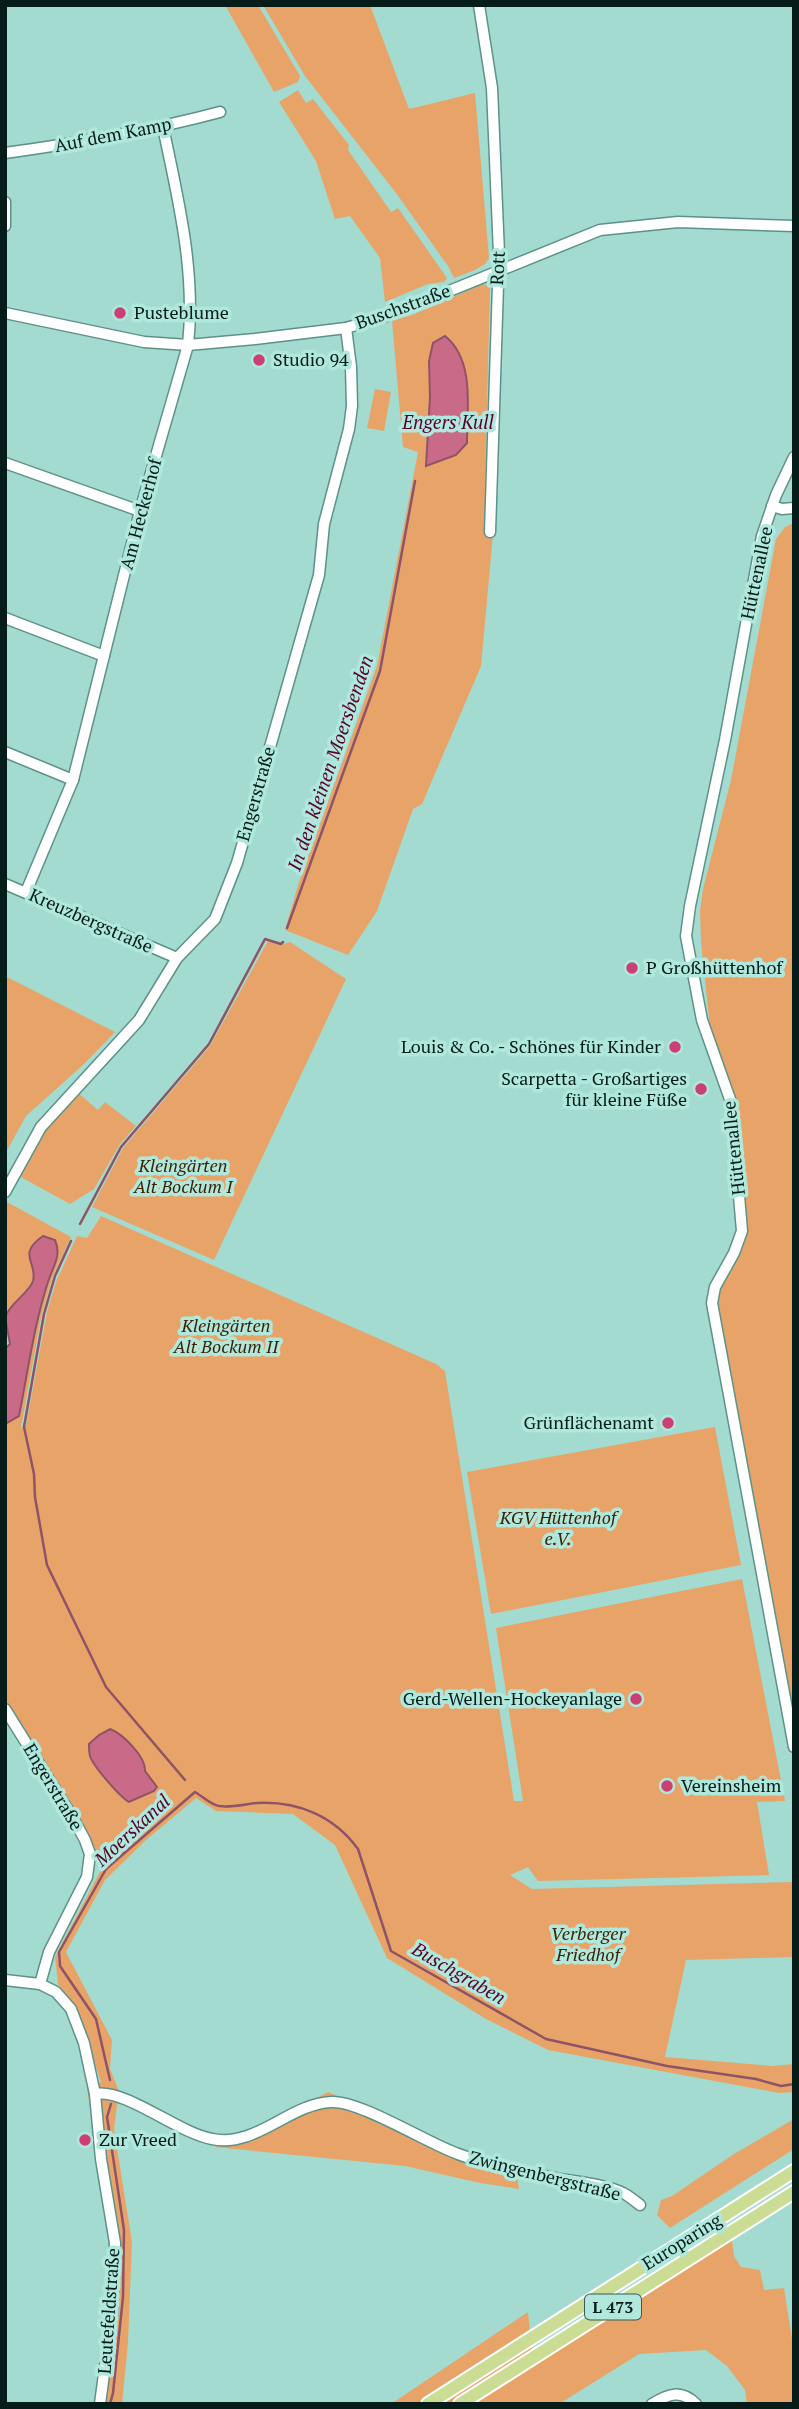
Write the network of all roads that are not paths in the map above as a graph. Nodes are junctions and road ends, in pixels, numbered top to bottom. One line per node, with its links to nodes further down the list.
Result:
1 (479, 5): 8 (street, Rott)
2 (220, 112): 3 (street, Auf dem Kamp)
3 (163, 127): 4 (street, Auf dem Kamp); 11 (street, Am Heckerhof)
4 (5, 153)
5 (5, 202): 6 (street)
6 (5, 226)
7 (794, 226): 8 (street, Buschstraße)
8 (497, 270): 10 (street, Buschstraße); 17 (street, Rott)
9 (5, 313): 11 (street, Buschstraße)
10 (345, 328): 11 (street, Buschstraße); 24 (street, Engerstraße)
11 (188, 345): 16 (street, Am Heckerhof)
12 (794, 457): 14 (street, Hüttenallee)
13 (5, 463): 16 (street)
14 (772, 506): 15 (street, Hüttenallee); 27 (street, Hüttenallee)
15 (794, 508)
16 (140, 510): 19 (street, Am Heckerhof)
17 (490, 532)
18 (5, 618): 19 (street)
19 (104, 656): 21 (street, Am Heckerhof)
20 (5, 752): 21 (street)
21 (73, 780): 23 (street, Am Heckerhof)
22 (5, 884): 23 (street, Kreuzbergstraße)
23 (26, 892): 24 (street, Kreuzbergstraße)
24 (177, 958): 25 (street, Engerstraße)
25 (5, 1192)
26 (5, 1709): 29 (street, Engerstraße)
27 (794, 1747)
28 (5, 1980): 29 (street)
29 (40, 1984): 30 (street)
30 (95, 2094): 33 (street, Zwingenbergstraße); 34 (street, Leutefeldstraße)
31 (794, 2171): 35 (main road, Europaring / L 473)
32 (794, 2192): 36 (main road, Europaring / L 473)
33 (640, 2205)
34 (100, 2404)
35 (428, 2404)
36 (460, 2404)
37 (652, 2404): 38 (street)
38 (696, 2404)

